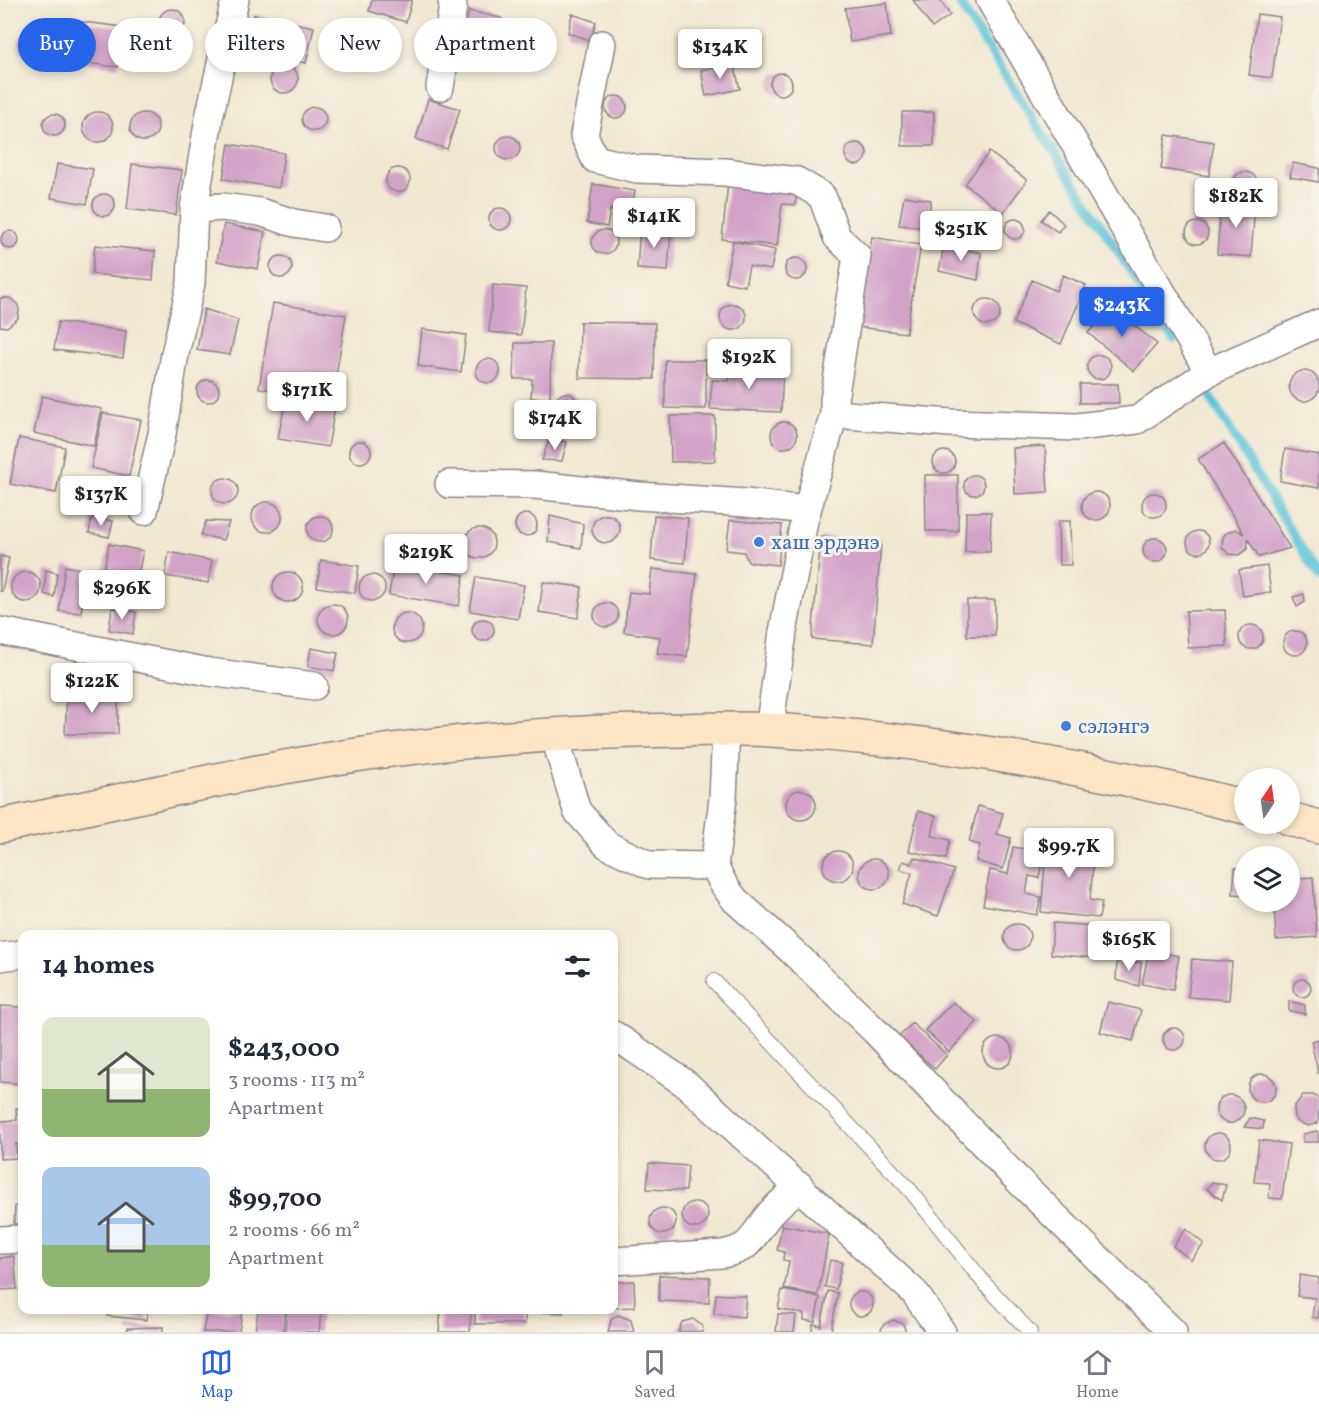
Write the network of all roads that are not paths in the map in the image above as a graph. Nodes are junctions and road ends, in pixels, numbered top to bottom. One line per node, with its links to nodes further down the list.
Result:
1 (235, 0): 6 (street)
2 (452, 0): 5 (street)
3 (990, 0): 9 (street)
4 (602, 44): 10 (street)
5 (440, 87)
6 (194, 209): 7 (street); 13 (street)
7 (325, 228)
8 (1319, 323): 9 (street)
9 (1209, 372): 10 (street)
10 (834, 414): 12 (street)
11 (449, 484): 12 (street)
12 (807, 510): 17 (street)
13 (144, 511)
14 (0, 631): 15 (street)
15 (314, 686)
16 (726, 729): 17 (main road); 18 (main road); 23 (street)
17 (769, 730): 19 (main road)
18 (554, 734): 21 (main road); 23 (street)
19 (1234, 804)
20 (1300, 822): 22 (main road)
21 (0, 826)
22 (1319, 827)
23 (714, 867): 34 (street)
24 (18, 955): 25 (street)
25 (0, 957)
26 (714, 981): 33 (lane)
27 (618, 1038): 28 (street)
28 (800, 1186): 31 (street); 32 (street)
29 (18, 1239): 30 (street)
30 (0, 1240)
31 (618, 1261)
32 (942, 1332)
33 (1030, 1332)
34 (1173, 1332)

